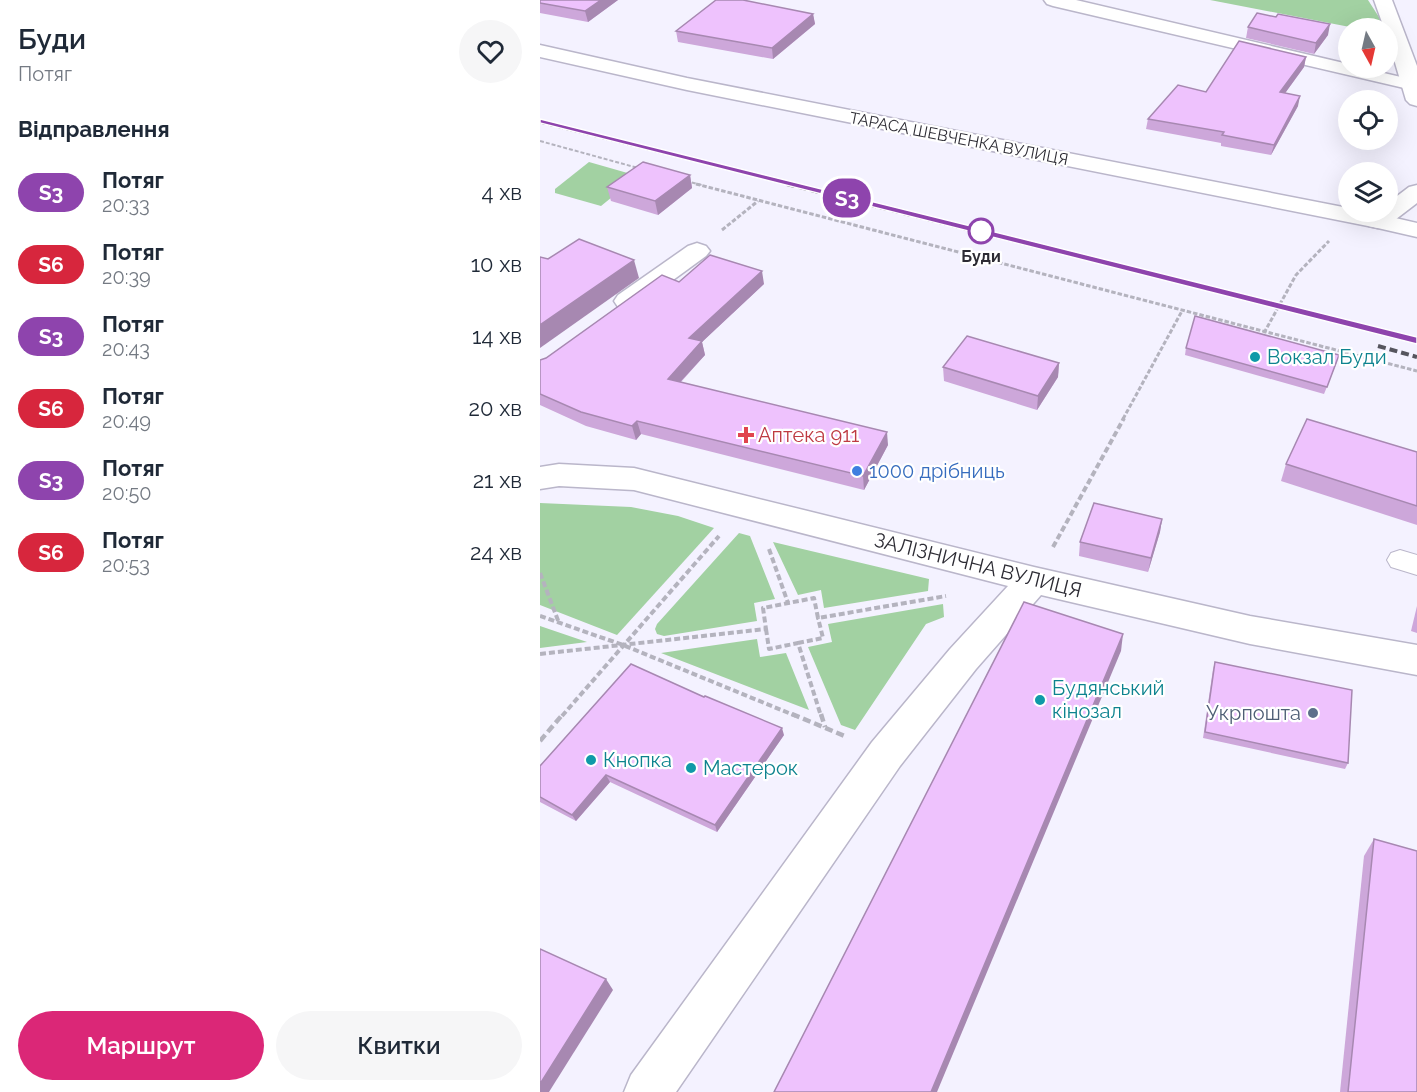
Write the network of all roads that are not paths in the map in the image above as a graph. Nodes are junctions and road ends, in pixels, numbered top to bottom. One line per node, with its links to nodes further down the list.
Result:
1 (1053, 0): 4 (street)
2 (1383, 0): 4 (street)
3 (540, 51): 7 (street, ТАРАСА ШЕВЧЕНКА ВУЛИЦЯ)
4 (1416, 93)
5 (1417, 192): 6 (street)
6 (1398, 206)
7 (1338, 213)
8 (1382, 222): 9 (street, ТАРАСА ШЕВЧЕНКА ВУЛИЦЯ)
9 (1417, 230)
10 (697, 251): 11 (street)
11 (604, 317)
12 (540, 478): 13 (street, ЗАЛІЗНИЧНА ВУЛИЦЯ)
13 (1034, 580): 14 (street, ЗАЛІЗНИЧНА ВУЛИЦЯ); 15 (street)
14 (1417, 660)
15 (648, 1092)

